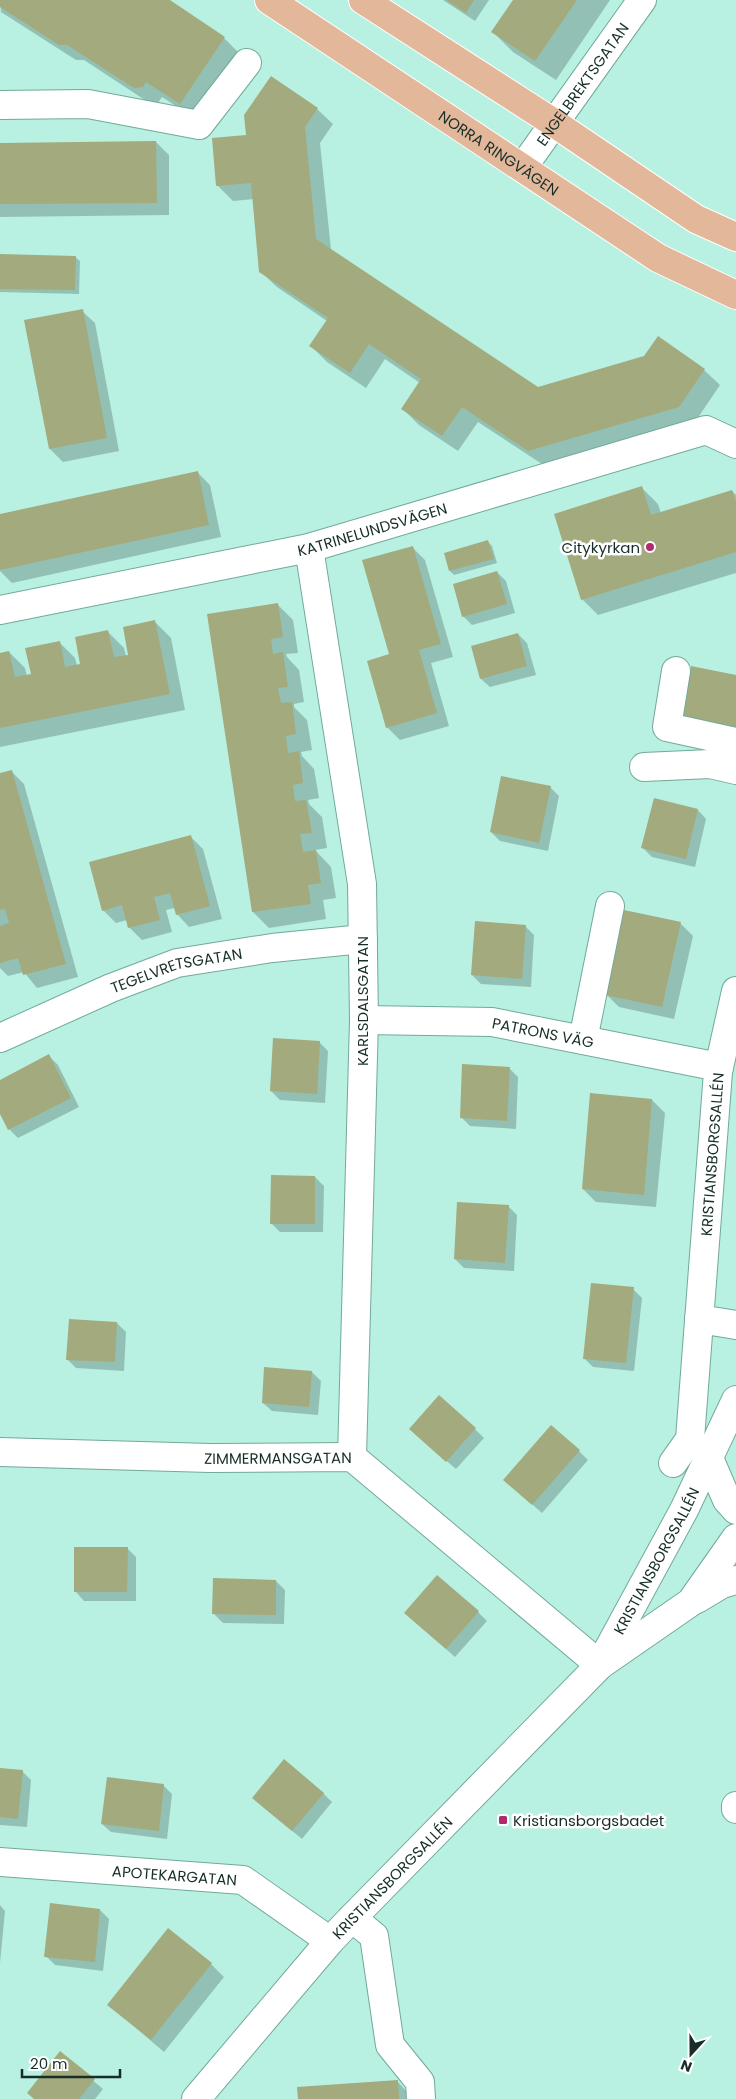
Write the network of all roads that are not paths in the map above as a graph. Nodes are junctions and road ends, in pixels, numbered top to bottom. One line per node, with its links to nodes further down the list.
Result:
1 (269, 0): 7 (main road, NORRA RINGVÄGEN)
2 (363, 0): 6 (main road)
3 (642, 0): 6 (street, ENGELBREKTSGATAN)
4 (247, 63): 5 (street)
5 (0, 105)
6 (554, 123): 7 (street, ENGELBREKTSGATAN); 8 (main road)
7 (523, 167): 9 (main road, NORRA RINGVÄGEN)
8 (736, 237)
9 (736, 294)
10 (736, 444): 11 (street, KATRINELUNDSVÄGEN)
11 (309, 548): 12 (street, KATRINELUNDSVÄGEN); 18 (street, KARLSDALSGATAN)
12 (0, 610)
13 (676, 671): 14 (street)
14 (736, 742)
15 (644, 767): 16 (street)
16 (736, 770)
17 (610, 906): 22 (street)
18 (363, 939): 20 (street, KARLSDALSGATAN); 21 (street, TEGELVRETSGATAN)
19 (736, 991): 23 (street, KRISTIANSBORGSALLÉN)
20 (364, 1020): 22 (street, PATRONS VÄG); 28 (street, KARLSDALSGATAN)
21 (0, 1038)
22 (583, 1040): 23 (street, PATRONS VÄG)
23 (719, 1067): 24 (street, KRISTIANSBORGSALLÉN)
24 (699, 1319): 25 (street); 30 (street, KRISTIANSBORGSALLÉN)
25 (736, 1325)
26 (736, 1400): 29 (street, KRISTIANSBORGSALLÉN)
27 (0, 1452): 28 (street, ZIMMERMANSGATAN)
28 (352, 1457): 36 (street, ZIMMERMANSGATAN)
29 (709, 1458): 31 (street); 32 (street, KRISTIANSBORGSALLÉN)
30 (673, 1463)
31 (733, 1503): 32 (street)
32 (684, 1510): 36 (street, KRISTIANSBORGSALLÉN)
33 (736, 1538): 35 (street, KRISTIANSBORGSALLÉN)
34 (736, 1580): 35 (street)
35 (691, 1602): 36 (street, KRISTIANSBORGSALLÉN)
36 (600, 1665): 38 (street, KRISTIANSBORGSALLÉN)
37 (0, 1862): 39 (street, APOTEKARGATAN)
38 (352, 1918): 39 (street, KRISTIANSBORGSALLÉN); 41 (street)
39 (330, 1941): 40 (street, KRISTIANSBORGSALLÉN)
40 (196, 2099)
41 (421, 2099)

